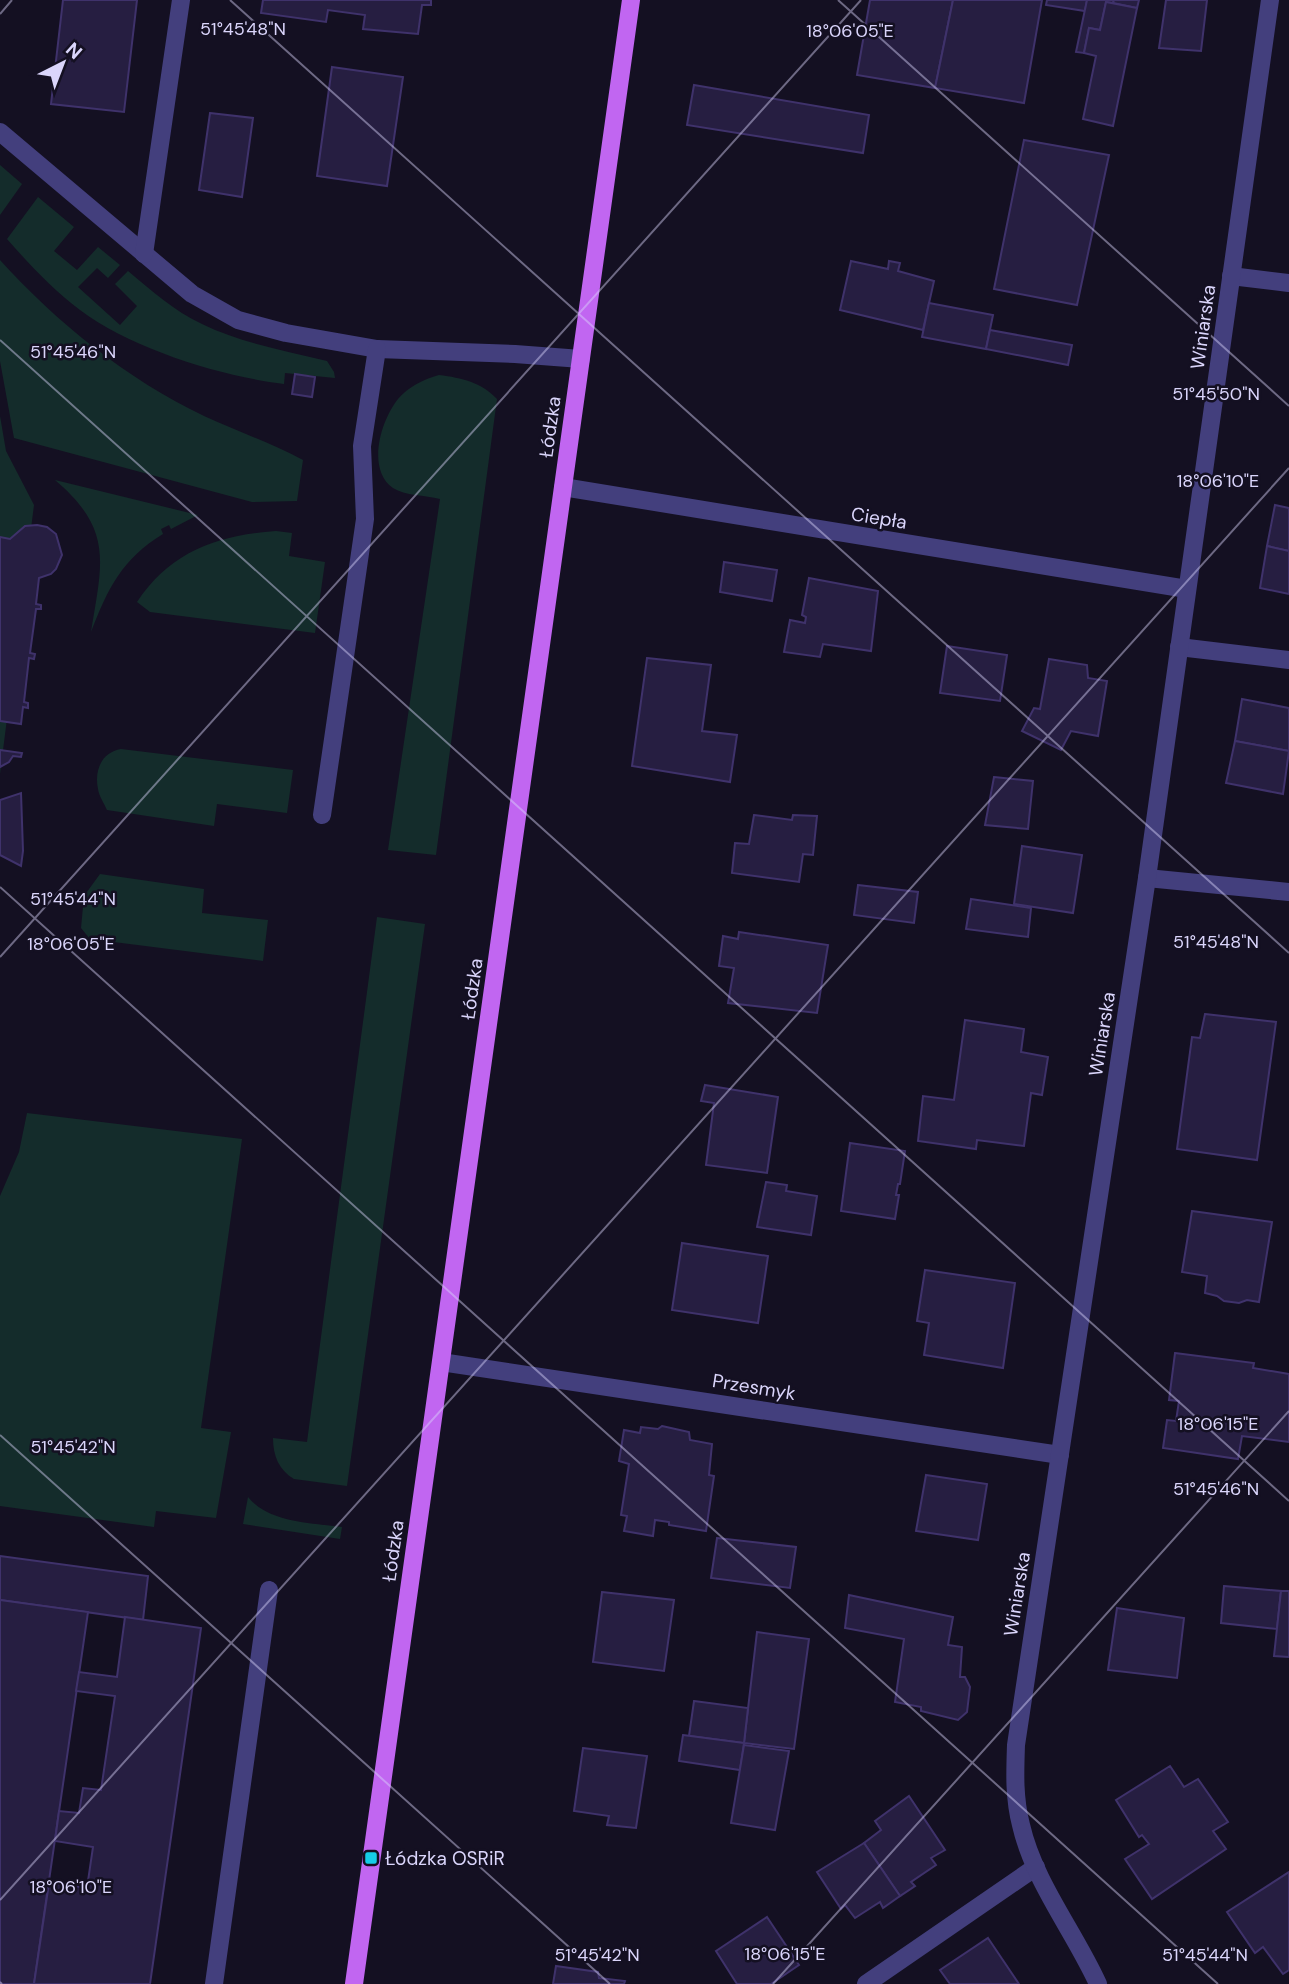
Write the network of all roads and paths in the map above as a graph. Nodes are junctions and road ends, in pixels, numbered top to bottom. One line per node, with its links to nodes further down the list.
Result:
1 (181, 0): 5 (street)
2 (631, 0): 9 (main road, Łódzka)
3 (1270, 0): 6 (street, Winiarska)
4 (0, 132): 5 (street)
5 (144, 254): 8 (street)
6 (1231, 276): 7 (street); 11 (street, Winiarska)
7 (1289, 283)
8 (377, 348): 9 (street); 14 (street)
9 (581, 359): 10 (main road, Łódzka)
10 (563, 487): 11 (street, Ciepła); 17 (main road, Łódzka)
11 (1187, 589): 12 (street, Winiarska)
12 (1179, 647): 13 (street); 15 (street, Winiarska)
13 (1289, 660)
14 (322, 815)
15 (1147, 878): 16 (street); 18 (street, Winiarska)
16 (1289, 892)
17 (441, 1362): 18 (street, Przesmyk); 22 (main road, Łódzka)
18 (1060, 1455): 20 (street, Winiarska)
19 (269, 1590): 21 (street)
20 (1035, 1867): 23 (street); 24 (street, Winiarska)
21 (214, 1984)
22 (354, 1984)
23 (866, 1984)
24 (1098, 1984)

